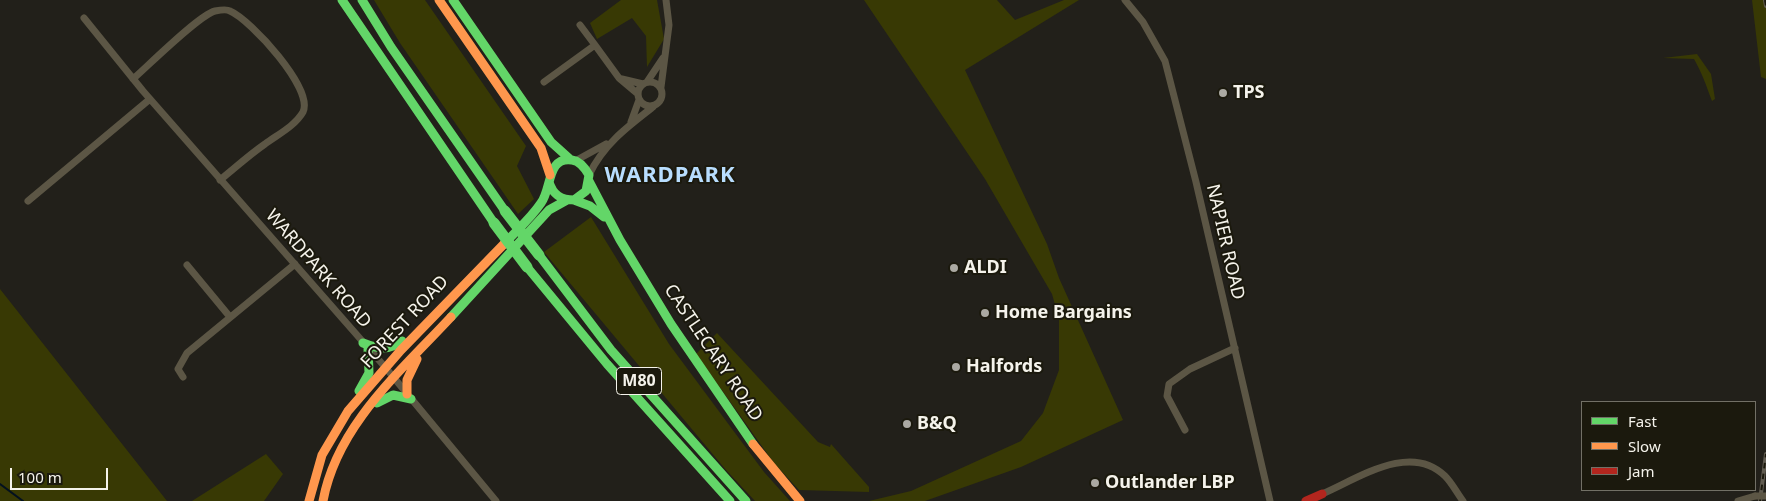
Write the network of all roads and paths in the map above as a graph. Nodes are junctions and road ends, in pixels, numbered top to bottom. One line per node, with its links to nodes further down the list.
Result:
1 (342, 0): 49 (main road, M80, bridge)
2 (362, 0): 50 (main road, M80, bridge)
3 (439, 0): 22 (main road)
4 (452, 0): 21 (main road)
5 (666, 0): 10 (street)
6 (1125, 0): 34 (street, NAPIER ROAD)
7 (84, 18): 12 (street, WARDPARK ROAD)
8 (580, 25): 9 (street)
9 (594, 45): 11 (street); 13 (street)
10 (667, 49): 14 (street); 15 (street)
11 (619, 78): 14 (street); 16 (street)
12 (133, 79): 17 (street, WARDPARK ROAD); 24 (street)
13 (544, 82)
14 (645, 83): 15 (street); 16 (street)
15 (661, 88): 18 (street)
16 (638, 97): 18 (street); 19 (street)
17 (150, 99): 24 (street, WARDPARK ROAD); 26 (street)
18 (653, 106): 19 (street)
19 (631, 123): 20 (street)
20 (612, 140): 21 (street); 23 (street)
21 (573, 160): 22 (main road); 23 (main road)
22 (549, 178): 25 (main road); 31 (main road, FOREST ROAD)
23 (589, 178): 25 (main road); 27 (main road, CASTLECARY ROAD)
24 (220, 180): 28 (street, WARDPARK ROAD)
25 (570, 200): 27 (main road, CASTLECARY ROAD); 32 (main road, FOREST ROAD)
26 (28, 202)
27 (606, 218): 51 (main road, CASTLECARY ROAD)
28 (295, 264): 30 (street); 33 (street, WARDPARK ROAD)
29 (187, 265): 30 (street)
30 (230, 317): 37 (street)
31 (422, 326): 33 (main road); 36 (main road, FOREST ROAD)
32 (431, 337): 35 (main road, FOREST ROAD); 40 (main road)
33 (366, 346): 36 (street, WARDPARK ROAD); 41 (main road)
34 (1235, 348): 43 (street); 52 (street, NAPIER ROAD)
35 (408, 363): 36 (main road); 38 (main road, FOREST ROAD)
36 (385, 367): 38 (street, WARDPARK ROAD); 39 (main road, FOREST ROAD)
37 (183, 377)
38 (394, 378): 39 (main road); 40 (street, WARDPARK ROAD); 42 (main road, FOREST ROAD)
39 (366, 389): 41 (main road, FOREST ROAD)
40 (409, 397): 42 (main road); 48 (street, WARDPARK ROAD)
41 (344, 414): 46 (main road, FOREST ROAD)
42 (358, 420): 47 (main road, FOREST ROAD)
43 (1185, 430)
44 (1322, 494): 53 (main road); 54 (street)
45 (1766, 496): 55 (street, bridge)
46 (309, 501)
47 (323, 501)
48 (496, 501)
49 (730, 501)
50 (746, 501)
51 (800, 501)
52 (1270, 501)
53 (1306, 501)
54 (1463, 501)
55 (1738, 501)

